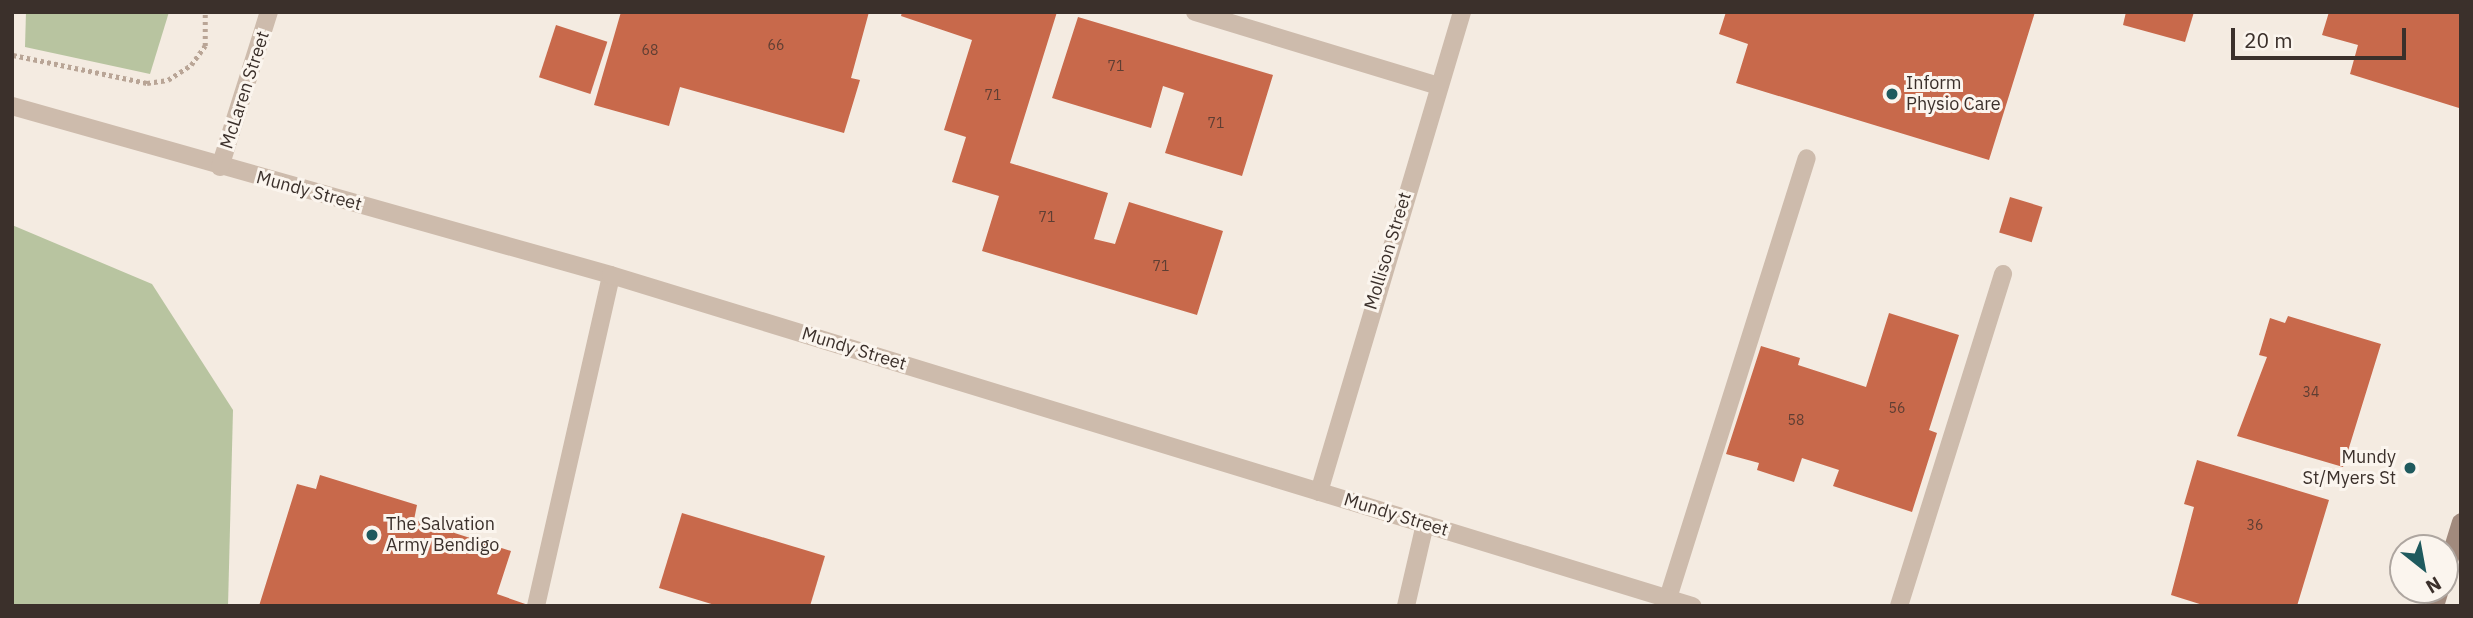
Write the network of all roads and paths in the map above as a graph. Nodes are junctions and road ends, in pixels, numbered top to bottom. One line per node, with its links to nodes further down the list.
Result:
1 (205, 12): 5 (path)
2 (269, 12): 9 (street, McLaren Street)
3 (1195, 12): 6 (street)
4 (1462, 12): 6 (street, Mollison Street)
5 (13, 55)
6 (1439, 86): 12 (street, Mollison Street)
7 (12, 106): 9 (street, Mundy Street)
8 (1807, 158): 14 (street)
9 (220, 167): 11 (street, Mundy Street)
10 (2003, 274): 18 (street)
11 (611, 275): 12 (street, Mundy Street); 15 (street)
12 (1319, 492): 13 (street, Mundy Street)
13 (1425, 524): 14 (street, Mundy Street); 16 (street)
14 (1668, 598): 17 (street, Mundy Street)
15 (536, 606)
16 (1406, 606)
17 (1692, 606)
18 (1899, 606)

